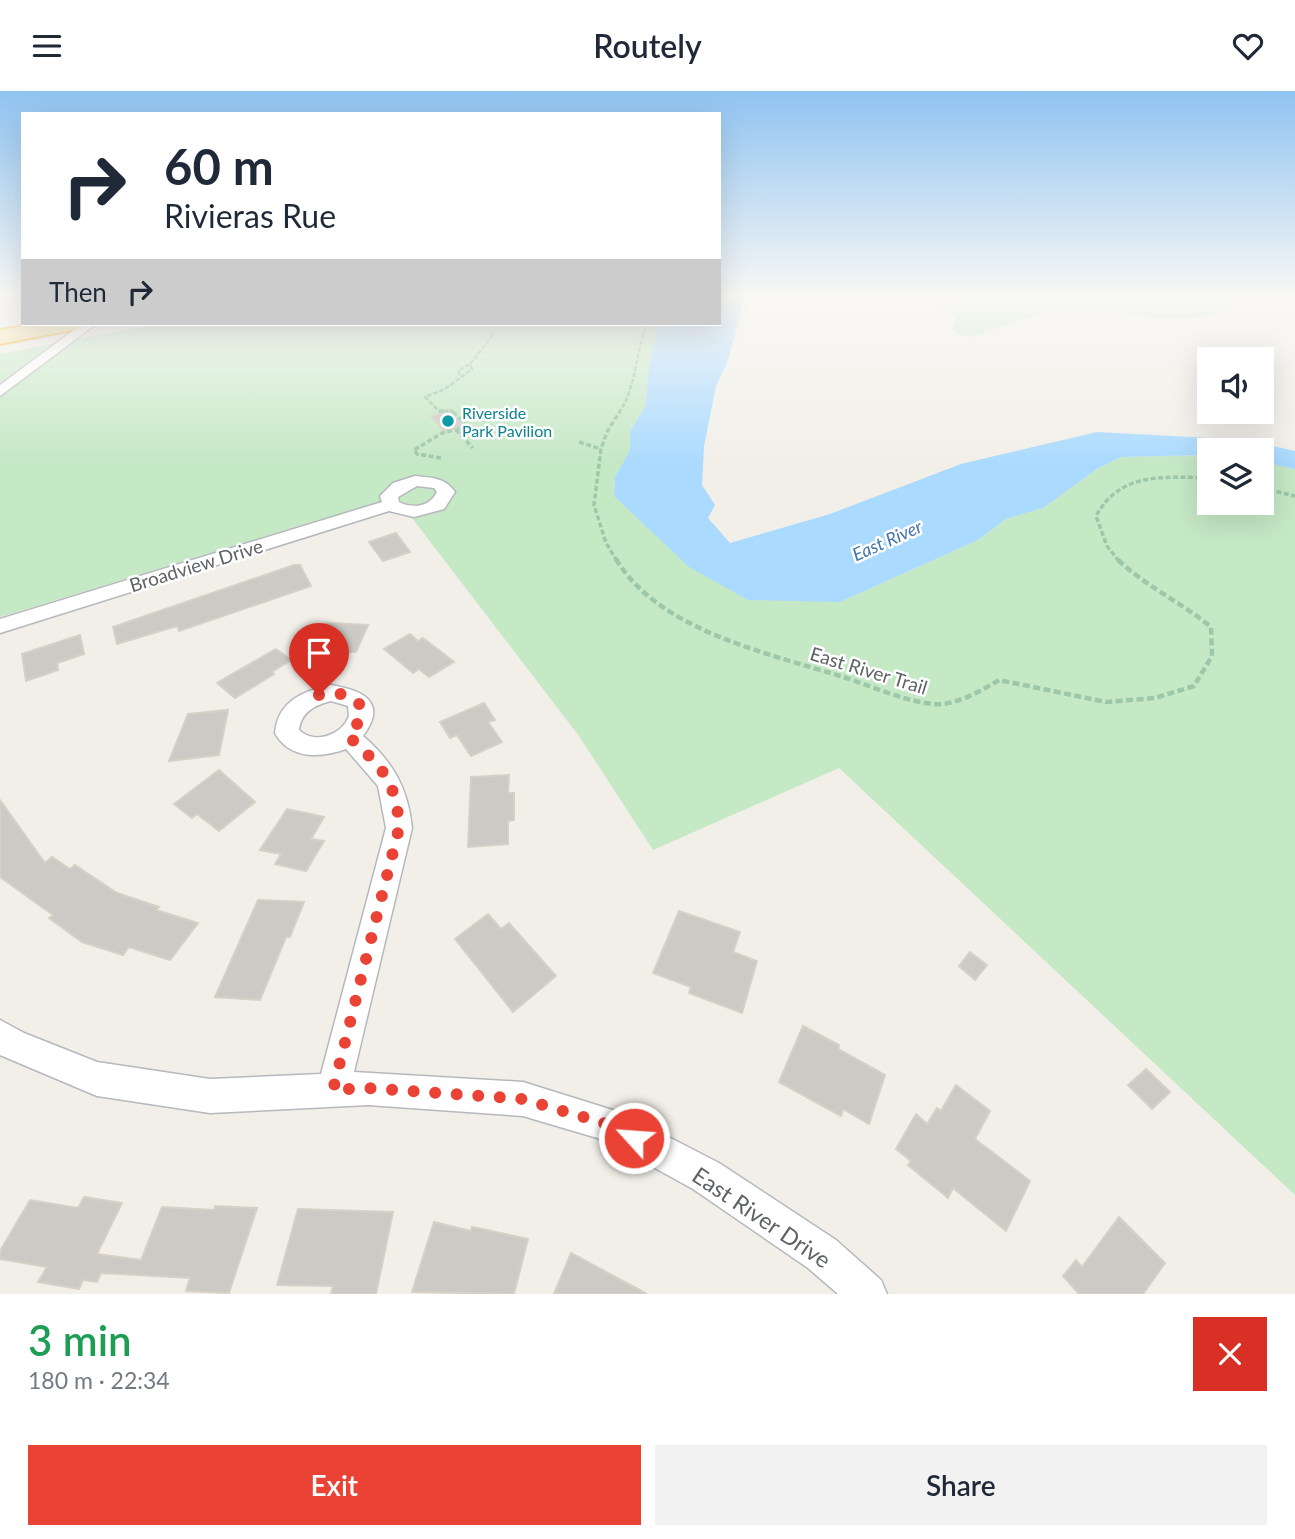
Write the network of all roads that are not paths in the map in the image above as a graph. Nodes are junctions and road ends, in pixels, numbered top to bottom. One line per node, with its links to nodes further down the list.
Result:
1 (53, 352): 2 (street)
2 (0, 392)
3 (391, 505): 4 (street, Broadview Drive)
4 (0, 626)
5 (348, 736): 7 (street)
6 (0, 1036): 7 (street, East River Drive)
7 (333, 1090): 8 (street, East River Drive)
8 (867, 1294)

